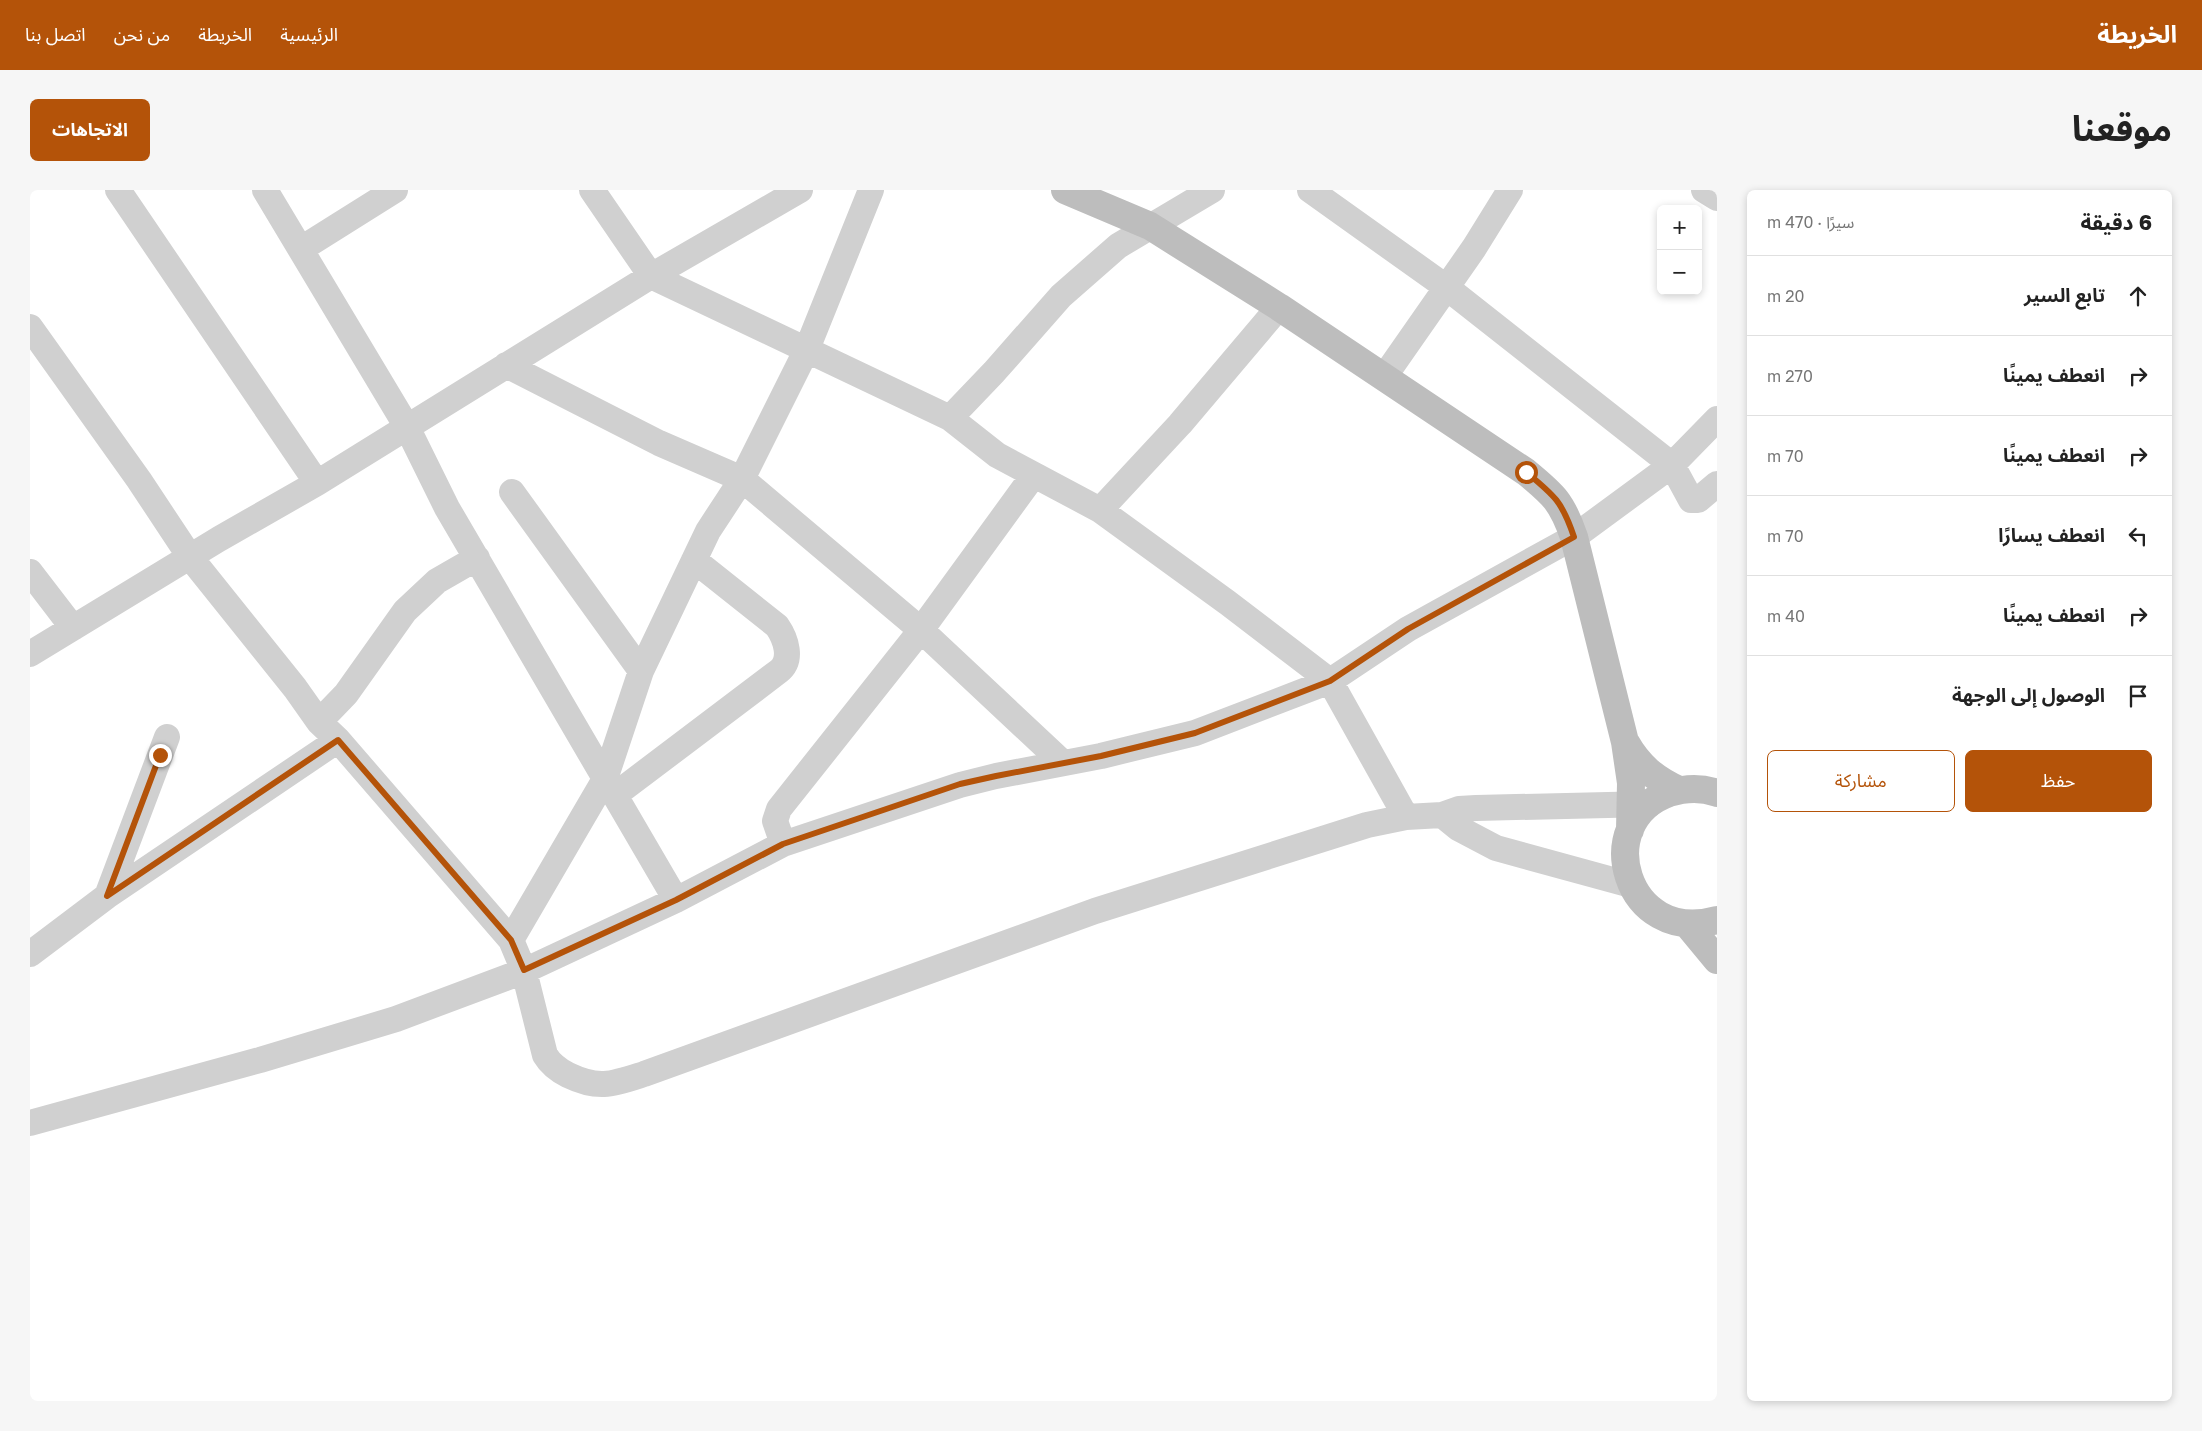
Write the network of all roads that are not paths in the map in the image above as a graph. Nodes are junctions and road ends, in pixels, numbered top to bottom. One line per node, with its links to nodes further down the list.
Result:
1 (118, 190): 28 (street)
2 (265, 190): 14 (street)
3 (395, 190): 14 (street)
4 (592, 190): 15 (street)
5 (800, 190): 15 (street)
6 (871, 190): 19 (street)
7 (1065, 190): 13 (street)
8 (1212, 190): 13 (street)
9 (1310, 190): 16 (street)
10 (1510, 190): 16 (street)
11 (1704, 190): 12 (street)
12 (1717, 198)
13 (1150, 226): 17 (street); 22 (street)
14 (301, 249): 24 (street)
15 (651, 276): 19 (street); 20 (street)
16 (1446, 287): 21 (street); 25 (street)
17 (1279, 307): 21 (street); 31 (street)
18 (30, 327): 33 (street)
19 (807, 349): 22 (street); 27 (street)
20 (506, 365): 24 (street); 27 (street)
21 (1384, 378): 32 (street)
22 (950, 418): 26 (street)
23 (1717, 419): 25 (street)
24 (407, 427): 28 (street); 34 (street)
25 (1672, 465): 29 (street); 32 (street)
26 (1033, 476): 31 (street); 38 (street)
27 (742, 479): 35 (street); 38 (street)
28 (316, 483): 33 (street)
29 (1717, 484)
30 (512, 492): 40 (street)
31 (1100, 510): 41 (street)
32 (1574, 537): 41 (street); 45 (street)
33 (190, 557): 37 (street); 42 (street)
34 (477, 558): 42 (street); 47 (street)
35 (694, 560): 40 (street); 47 (street)
36 (30, 572): 37 (street)
37 (73, 628): 39 (street)
38 (921, 630): 46 (street); 53 (street)
39 (30, 654)
40 (641, 671): 47 (street)
41 (1330, 681): 46 (street); 52 (street)
42 (319, 722): 44 (street)
43 (167, 737): 55 (street)
44 (338, 740): 55 (street); 59 (street)
45 (1626, 742): 48 (street); 50 (street)
46 (1064, 764): 53 (street)
47 (610, 787): 56 (street); 59 (street)
48 (1679, 790): 49 (street); 50 (street)
49 (1714, 790)
50 (1637, 813): 51 (street); 54 (street)
51 (1442, 815): 52 (street); 54 (street)
52 (1406, 817): 62 (street)
53 (783, 844): 56 (street)
54 (1631, 885): 58 (street)
55 (107, 896): 60 (street)
56 (676, 900): 62 (street)
57 (1717, 920): 58 (street)
58 (1688, 925): 61 (street)
59 (511, 940): 62 (street)
60 (30, 954)
61 (1717, 960)
62 (524, 970): 63 (street)
63 (30, 1123)

